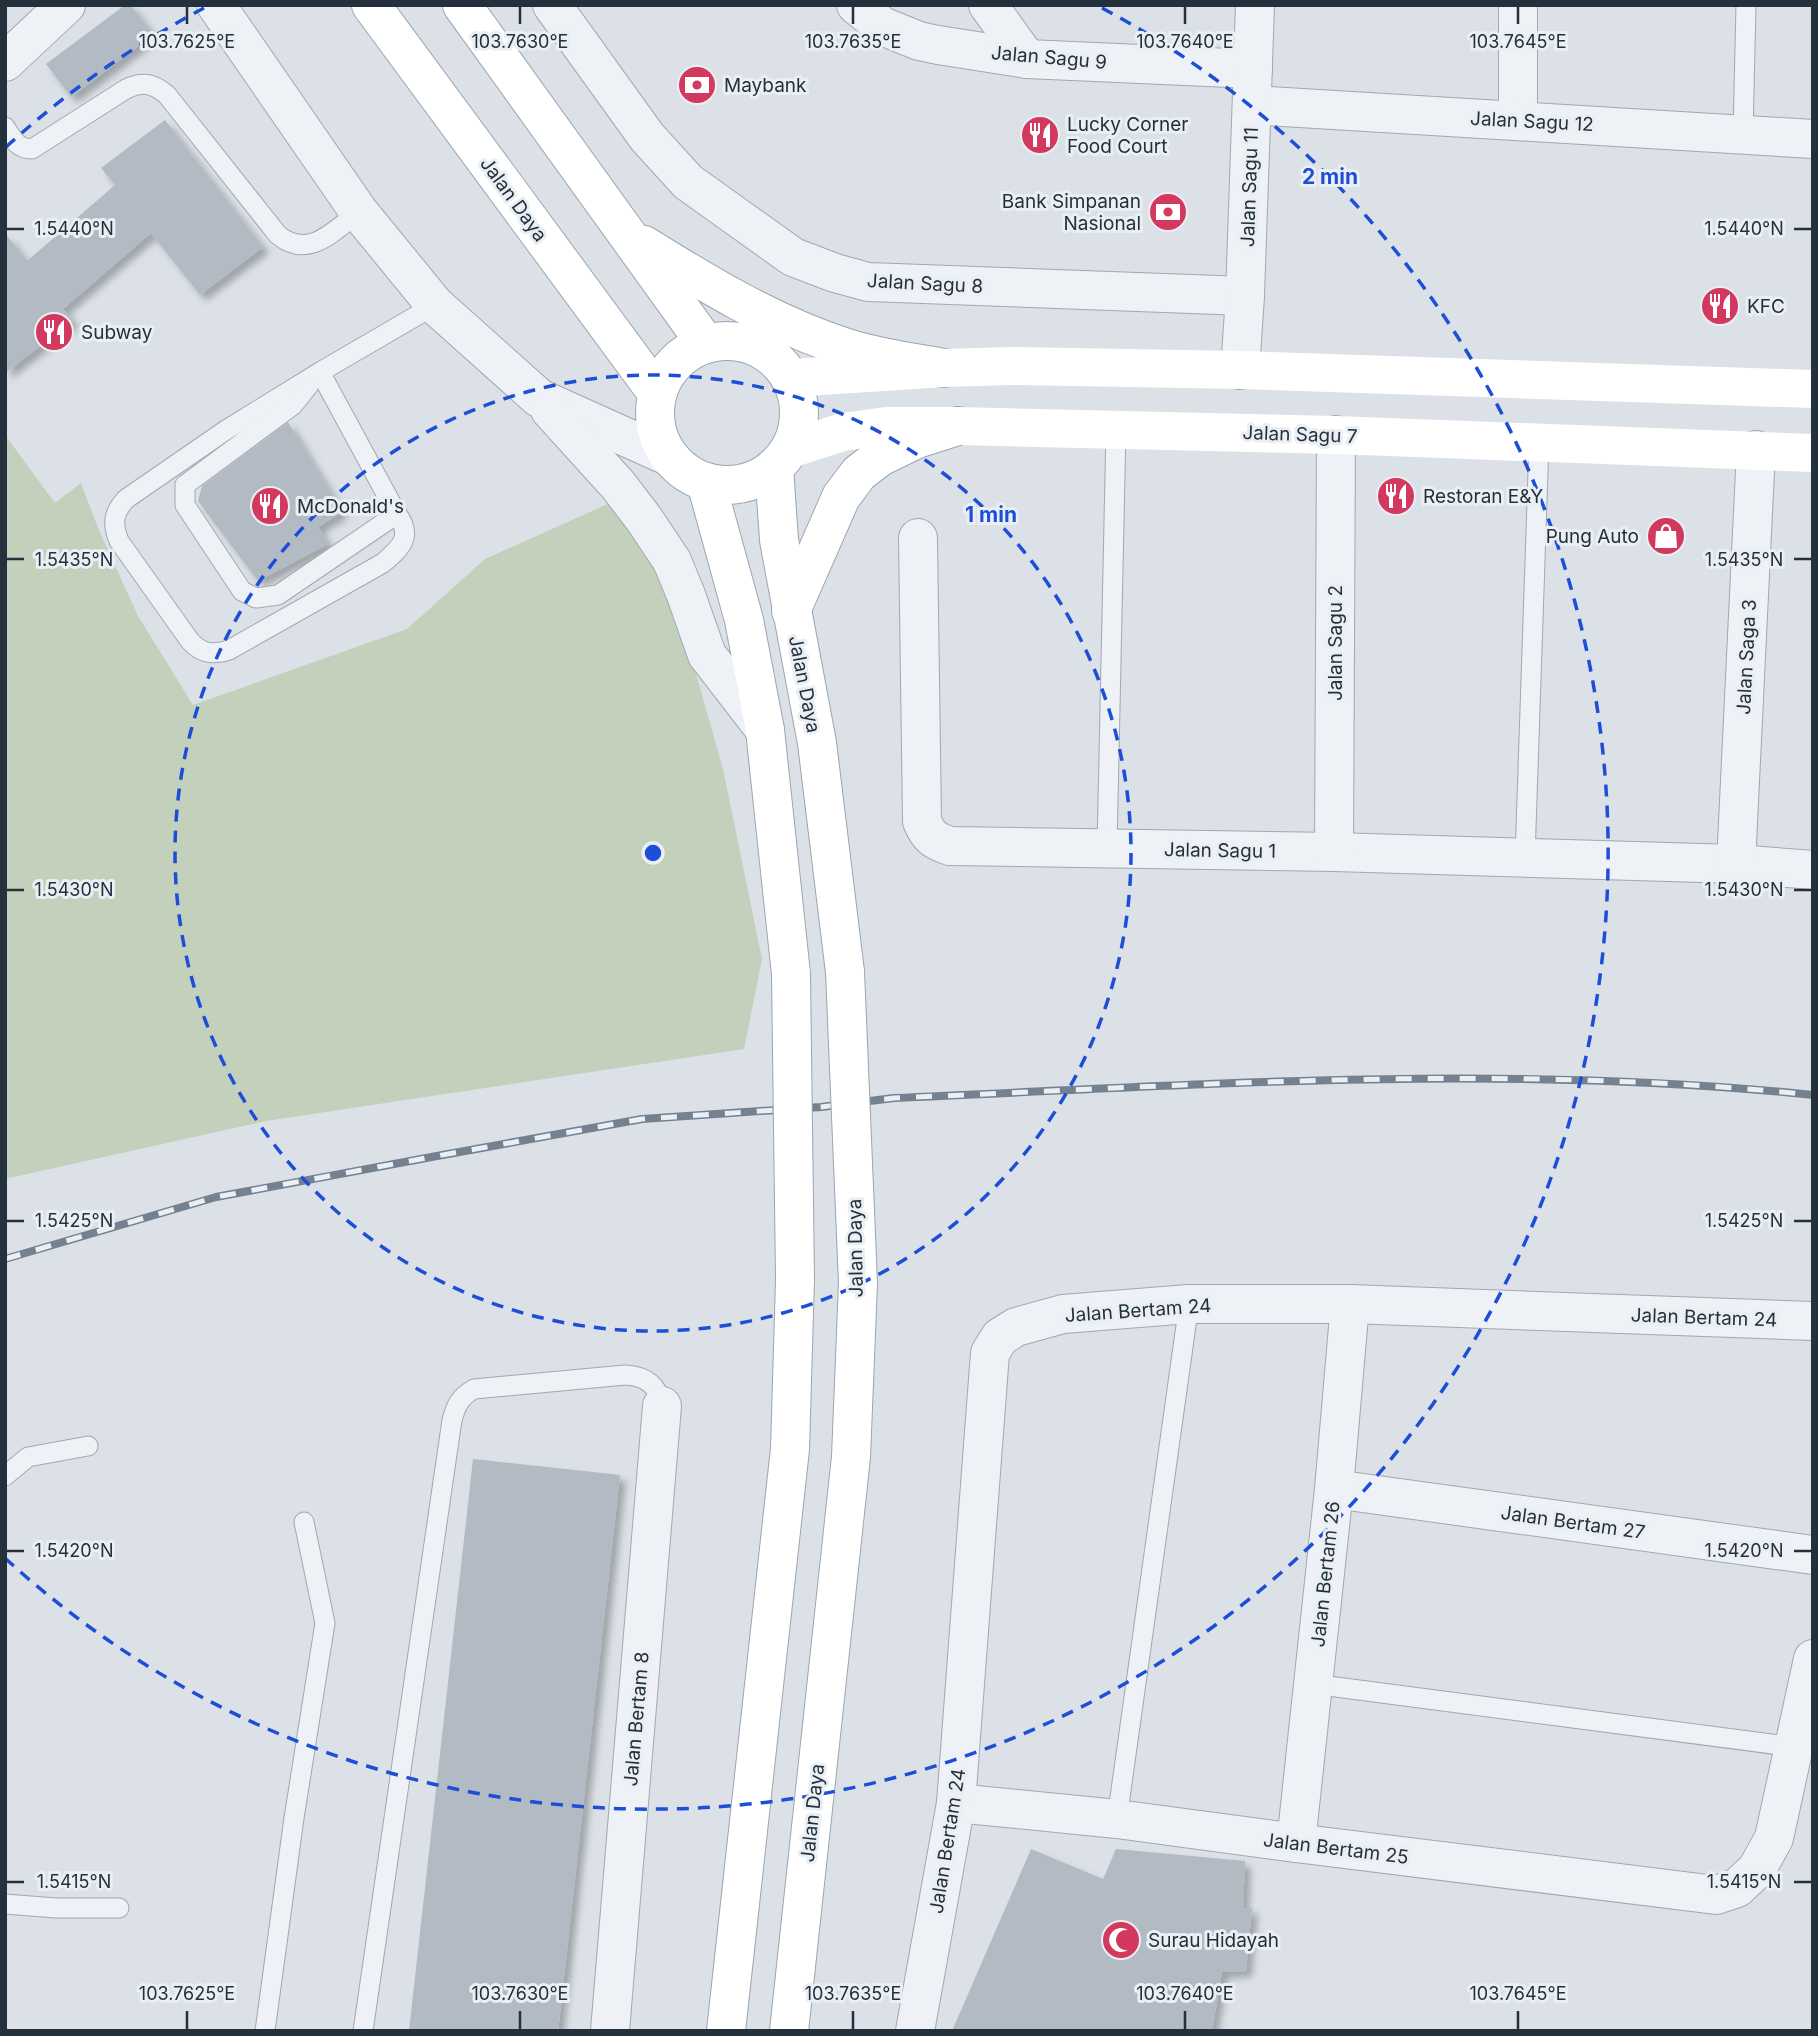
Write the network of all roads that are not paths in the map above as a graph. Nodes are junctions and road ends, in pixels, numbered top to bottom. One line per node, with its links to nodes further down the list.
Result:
1 (66, 5): 12 (street)
2 (216, 5): 18 (street)
3 (371, 5): 28 (main road, Jalan Daya)
4 (462, 5): 19 (main road)
5 (552, 5): 20 (street, Jalan Sagu 8)
6 (988, 5): 11 (street)
7 (1255, 5): 13 (street, Jalan Sagu 11)
8 (1518, 5): 14 (street)
9 (1746, 5): 16 (lane)
10 (873, 10): 11 (street, Jalan Sagu 9)
11 (1027, 59): 13 (street, Jalan Sagu 9)
12 (5, 62)
13 (1252, 87): 14 (street, Jalan Sagu 12); 20 (street, Jalan Sagu 11)
14 (1518, 120): 16 (street, Jalan Sagu 12)
15 (5, 127): 18 (lane)
16 (1743, 134): 17 (street, Jalan Sagu 12)
17 (1813, 139)
18 (359, 212): 21 (street)
19 (628, 235): 22 (main road); 23 (main road)
20 (1245, 296): 24 (street, Jalan Sagu 11)
21 (435, 305): 25 (lane); 29 (street)
22 (706, 344): 26 (main road); 28 (main road)
23 (944, 368): 24 (main road); 26 (main road)
24 (1240, 370): 27 (main road)
25 (320, 372): 39 (lane); 39 (lane); 39 (lane)
26 (791, 378): 37 (main road)
27 (1813, 388)
28 (657, 393): 36 (main road)
29 (539, 398): 36 (street); 42 (street)
30 (958, 426): 31 (main road, Jalan Sagu 7); 37 (main road, Jalan Sagu 7); 41 (main road)
31 (1116, 429): 32 (main road, Jalan Sagu 7); 43 (lane)
32 (1336, 435): 33 (main road, Jalan Sagu 7); 44 (street, Jalan Sagu 2)
33 (1539, 442): 34 (main road, Jalan Sagu 7); 45 (lane)
34 (1755, 450): 35 (main road, Jalan Sagu 7); 46 (street, Jalan Saga 3)
35 (1813, 453)
36 (670, 457): 38 (main road)
37 (782, 459): 38 (main road); 41 (main road, Jalan Daya)
38 (706, 482): 42 (main road)
39 (397, 514)
40 (918, 538): 43 (street, Jalan Sagu 1)
41 (791, 611): 69 (main road, Jalan Daya, bridge)
42 (765, 730): 68 (main road, bridge)
43 (1107, 848): 44 (street, Jalan Sagu 1)
44 (1334, 852): 45 (street, Jalan Sagu 1)
45 (1525, 858): 46 (street, Jalan Sagu 1)
46 (1736, 864): 47 (street, Jalan Sagu 1)
47 (1813, 870)
48 (1189, 1304): 49 (street, Jalan Bertam 24); 60 (street, Jalan Bertam 24); 61 (lane)
49 (1350, 1304): 50 (street, Jalan Bertam 24); 54 (street, Jalan Bertam 26)
50 (1813, 1321)
51 (662, 1406): 66 (lane); 67 (street, Jalan Bertam 8)
52 (88, 1446): 53 (lane)
53 (5, 1476)
54 (1334, 1489): 56 (street, Jalan Bertam 27); 58 (street, Jalan Bertam 26)
55 (304, 1522): 65 (lane)
56 (1813, 1555)
57 (1813, 1659): 59 (street)
58 (1313, 1684): 59 (lane); 62 (street, Jalan Bertam 26)
59 (1795, 1747): 62 (street, Jalan Bertam 25)
60 (956, 1803): 61 (street, Jalan Bertam 25); 70 (street, Jalan Bertam 24)
61 (1117, 1819): 62 (street, Jalan Bertam 25)
62 (1296, 1843)
63 (5, 1904): 64 (lane)
64 (119, 1908)
65 (265, 2031)
66 (363, 2031)
67 (610, 2031)
68 (726, 2031)
69 (789, 2031)
70 (915, 2031)

